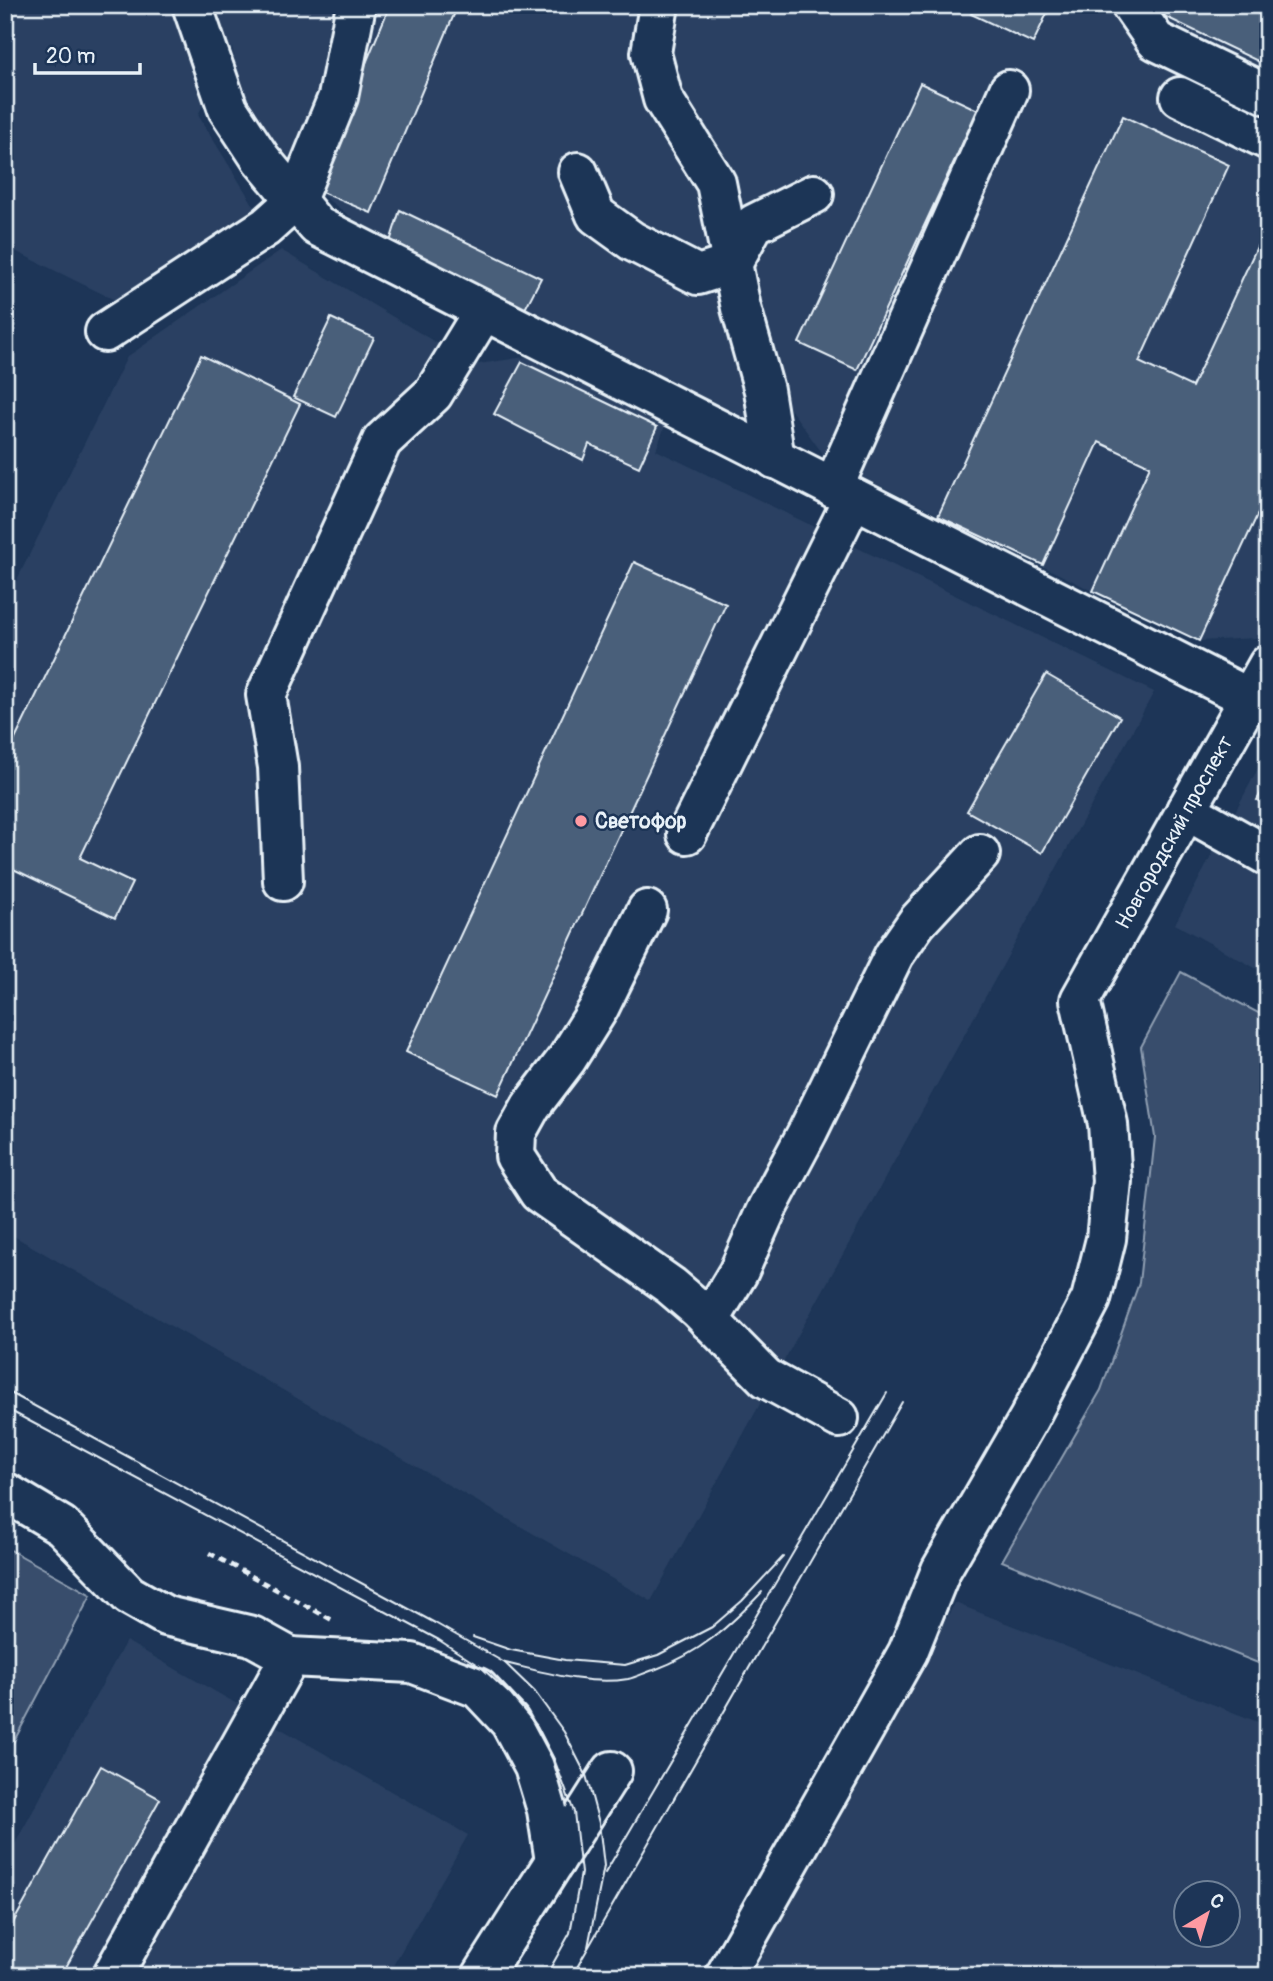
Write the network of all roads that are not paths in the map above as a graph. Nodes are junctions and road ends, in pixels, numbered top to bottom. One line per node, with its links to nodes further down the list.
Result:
1 (192, 5): 11 (street)
2 (356, 5): 11 (street)
3 (659, 5): 12 (street)
4 (1131, 5): 6 (street)
5 (1009, 90): 16 (street)
6 (1268, 95)
7 (1180, 97): 8 (street)
8 (1268, 140)
9 (578, 172): 12 (street)
10 (814, 194): 12 (street)
11 (296, 200): 13 (street); 14 (street)
12 (732, 264): 15 (street)
13 (483, 312): 15 (street); 23 (street)
14 (105, 332)
15 (775, 459): 16 (street)
16 (843, 493): 18 (street); 20 (street)
17 (1268, 665): 18 (street, Новгородский проспект)
18 (1249, 698): 19 (street, Новгородский проспект)
19 (1186, 810): 22 (street); 33 (street, Новгородский проспект)
20 (687, 834)
21 (980, 854): 25 (street)
22 (1268, 856)
23 (283, 881)
24 (647, 910): 25 (street)
25 (709, 1321): 26 (street)
26 (839, 1418)
27 (5, 1492): 28 (street)
28 (290, 1657): 30 (street); 31 (street)
29 (612, 1771): 30 (street)
30 (555, 1861): 32 (street)
31 (111, 1976)
32 (482, 1976)
33 (725, 1976)

